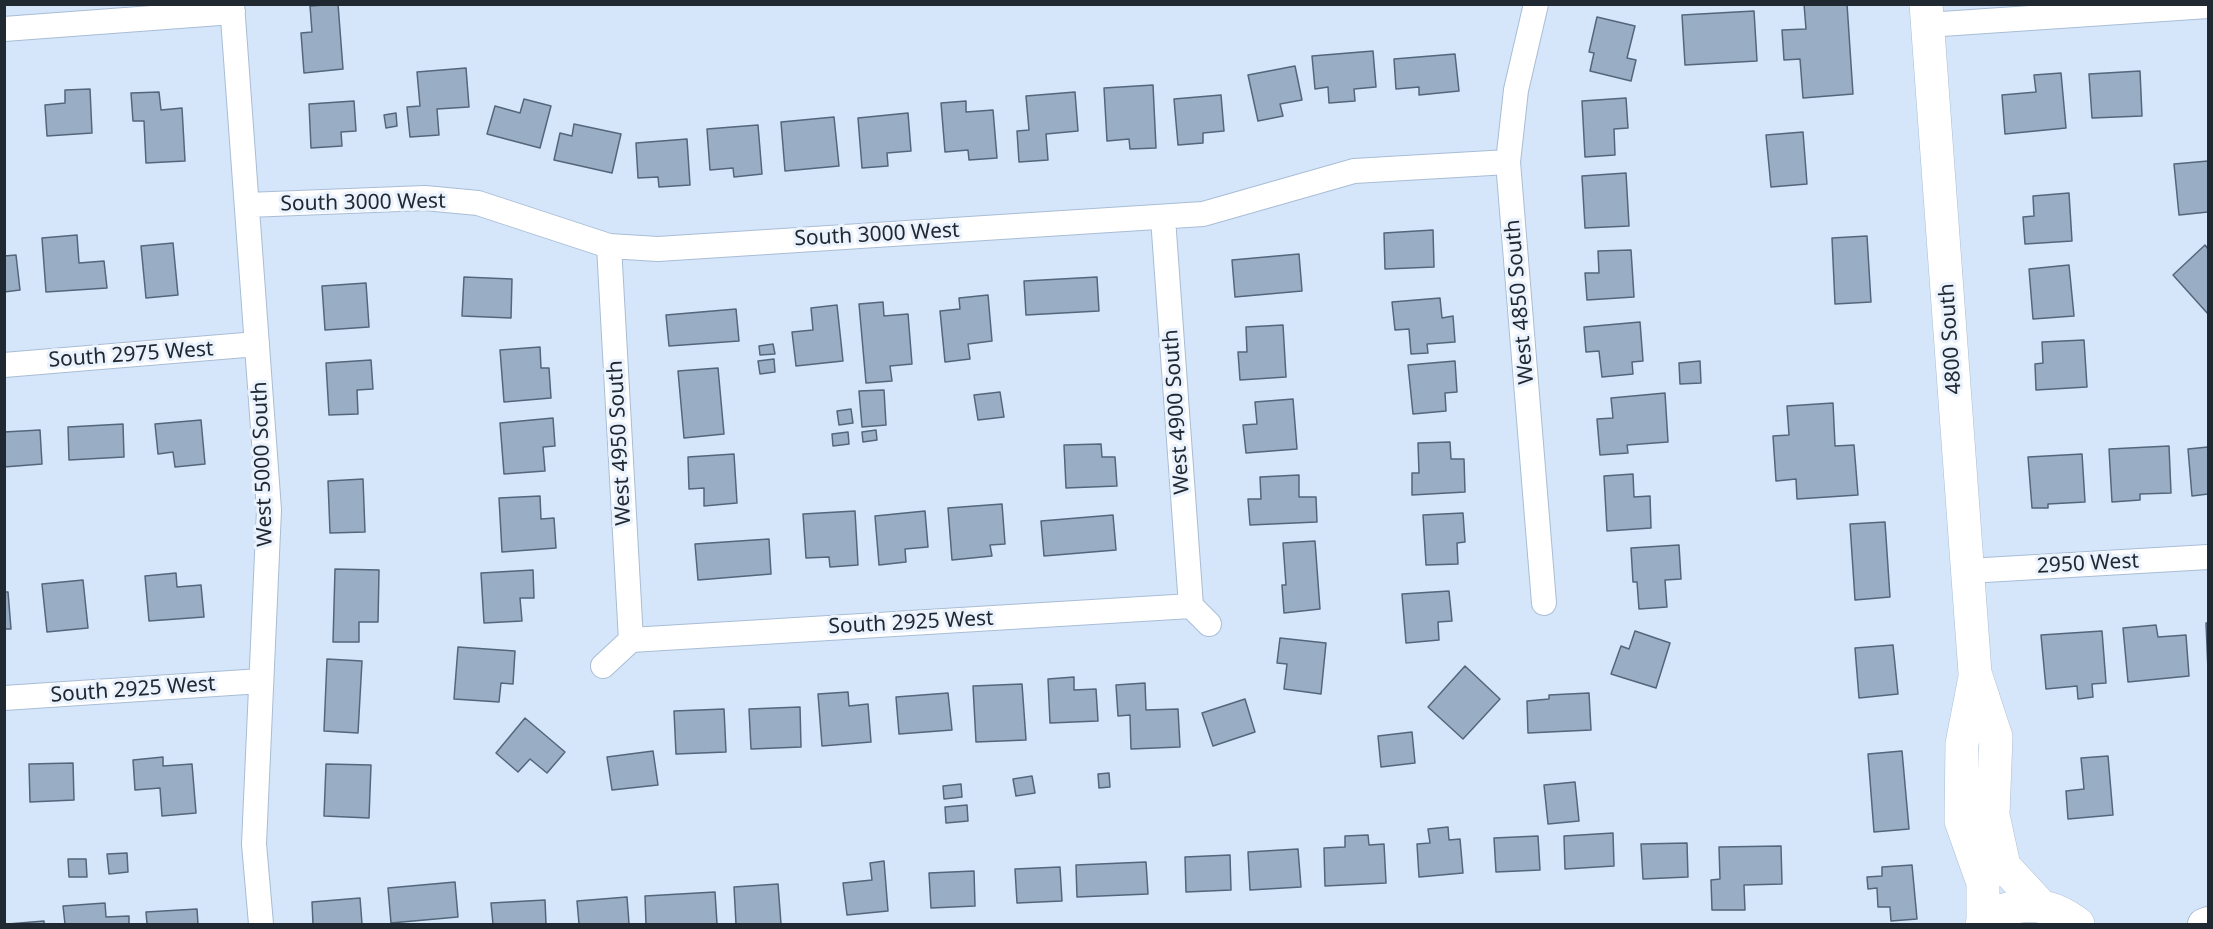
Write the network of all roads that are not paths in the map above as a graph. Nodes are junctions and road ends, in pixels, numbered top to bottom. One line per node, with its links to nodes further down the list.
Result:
1 (1536, 4): 6 (street, West 4850 South)
2 (2208, 6): 4 (street)
3 (232, 8): 5 (street); 7 (street, West 5000 South)
4 (1926, 15): 13 (main road, 4800 South)
5 (4, 29)
6 (1508, 162): 8 (street, South 3000 West); 14 (street, West 4850 South)
7 (247, 206): 9 (street, South 3000 West); 10 (street, West 5000 South)
8 (1164, 218): 9 (street, South 3000 West); 15 (street, West 4900 South)
9 (609, 246): 17 (street, West 4950 South)
10 (257, 345): 11 (street, South 2975 West); 20 (street, West 5000 South)
11 (4, 364)
12 (2208, 556): 13 (street, 2950 West)
13 (1968, 571): 19 (main road, 4800 South)
14 (1544, 603)
15 (1191, 606): 16 (street); 17 (street, South 2925 West)
16 (1209, 624)
17 (631, 640): 18 (street)
18 (603, 666)
19 (1976, 673): 22 (main road, 4800 South); 25 (main road, 4800 South)
20 (261, 681): 21 (street, South 2925 West); 24 (street, West 5000 South)
21 (4, 699)
22 (2041, 906): 25 (main road); 26 (main road)
23 (2208, 922): 27 (street)
24 (261, 924)
25 (1982, 924)
26 (2078, 924)
27 (2204, 924)

